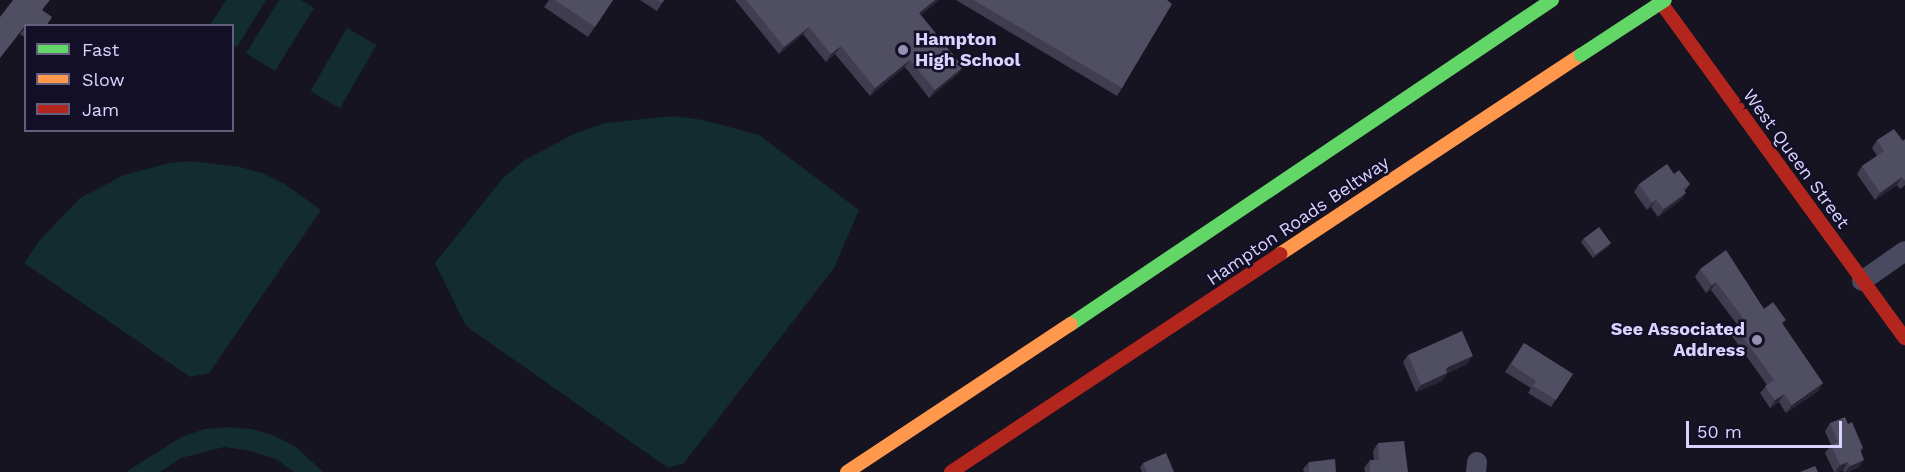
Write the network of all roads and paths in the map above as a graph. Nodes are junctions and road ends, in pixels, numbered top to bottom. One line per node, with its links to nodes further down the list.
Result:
1 (1659, 0): 5 (main road, West Queen Street)
2 (1665, 0): 8 (main road, Hampton Roads Beltway, bridge)
3 (1548, 3): 7 (main road)
4 (1905, 251): 5 (street)
5 (1862, 281): 6 (main road, West Queen Street)
6 (1905, 338)
7 (847, 472)
8 (951, 472)

